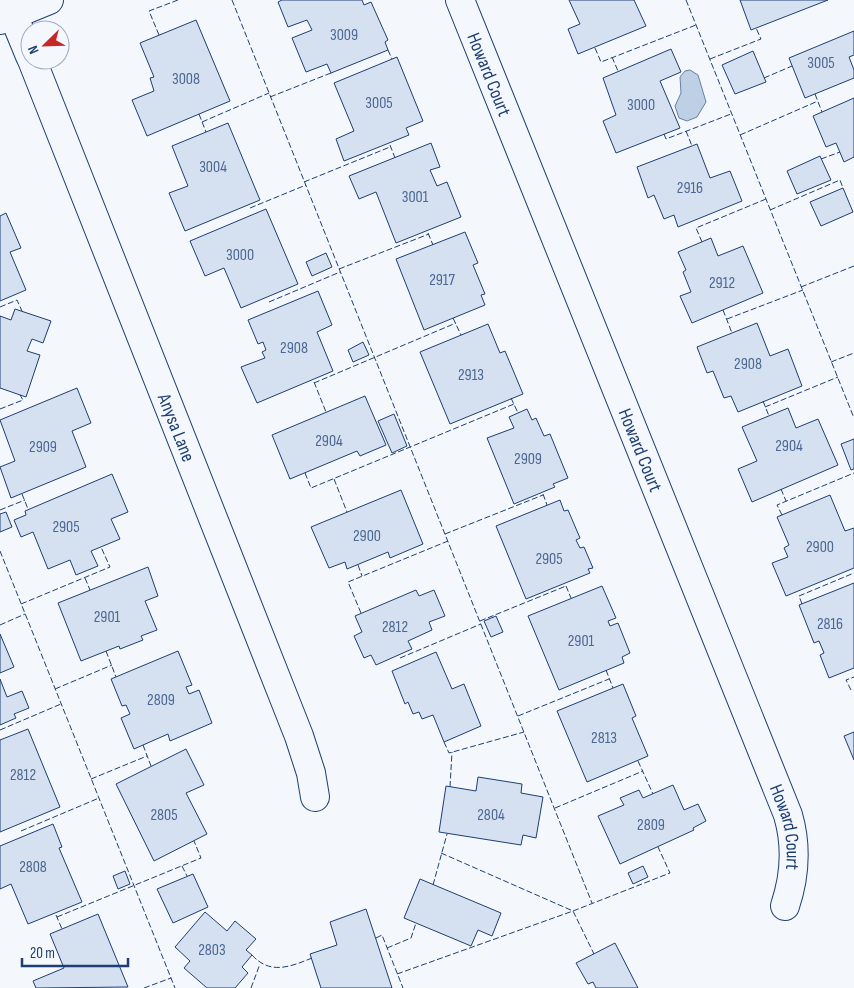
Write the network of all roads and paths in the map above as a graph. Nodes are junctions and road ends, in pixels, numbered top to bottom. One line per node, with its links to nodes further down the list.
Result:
1 (49, 0): 3 (street)
2 (460, 0): 7 (street, Howard Court)
3 (7, 12): 4 (street)
4 (20, 37)
5 (36, 70): 6 (street, Anysa Lane)
6 (315, 796)
7 (786, 906)

